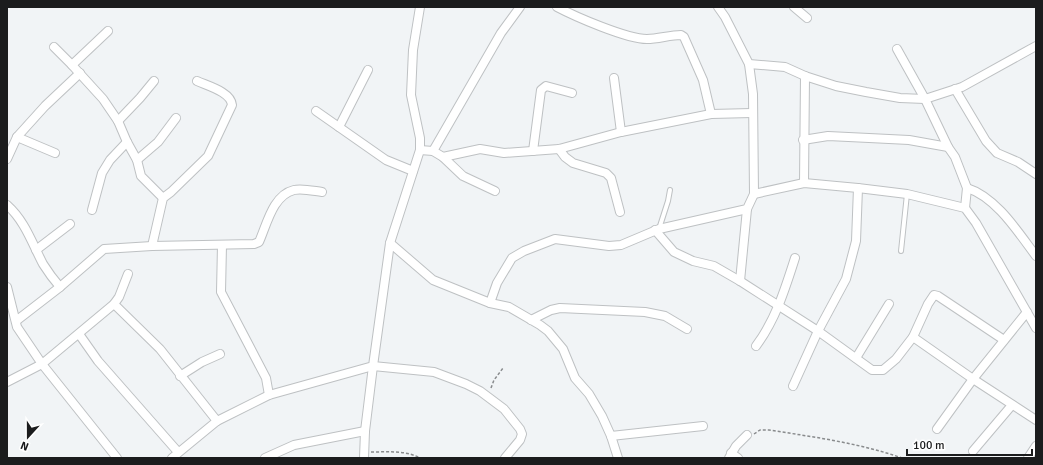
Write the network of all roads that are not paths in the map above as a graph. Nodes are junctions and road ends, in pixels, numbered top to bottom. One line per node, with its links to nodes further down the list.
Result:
1 (420, 7): 34 (street)
2 (520, 7): 35 (street)
3 (557, 7): 24 (street)
4 (718, 7): 11 (street)
5 (794, 7): 6 (street)
6 (807, 18)
7 (108, 31): 12 (street)
8 (1036, 46): 19 (street)
9 (54, 47): 12 (street)
10 (897, 49): 21 (street)
11 (749, 64): 15 (street); 23 (street)
12 (72, 65): 14 (street)
13 (368, 70): 27 (street)
14 (80, 73): 26 (street); 29 (street)
15 (805, 76): 21 (street); 30 (street)
16 (614, 78): 28 (street)
17 (154, 81): 26 (street)
18 (197, 81): 51 (street)
19 (955, 89): 21 (street); 42 (street)
20 (572, 93): 36 (street)
21 (926, 98): 32 (street)
22 (316, 111): 27 (street)
23 (752, 113): 24 (street); 49 (street)
24 (711, 114): 28 (street)
25 (176, 118): 40 (street)
26 (118, 121): 31 (street)
27 (339, 127): 41 (street)
28 (621, 132): 33 (street)
29 (17, 137): 37 (street); 39 (street)
30 (803, 140): 32 (street); 43 (street)
31 (127, 142): 40 (street); 55 (street)
32 (948, 147): 45 (street)
33 (559, 149): 36 (street); 56 (street)
34 (420, 150): 35 (street); 41 (street)
35 (433, 151): 38 (street)
36 (533, 151): 38 (street)
37 (55, 153)
38 (443, 157): 47 (street)
39 (7, 159)
40 (137, 160): 51 (street)
41 (413, 171): 59 (street)
42 (1036, 174)
43 (804, 183): 44 (street); 49 (street)
44 (858, 188): 50 (street); 79 (street)
45 (966, 188): 53 (street); 64 (street)
46 (670, 190): 58 (lane)
47 (495, 191)
48 (322, 192): 60 (street)
49 (754, 194): 54 (street)
50 (907, 194): 53 (street); 63 (lane)
51 (163, 198): 61 (street)
52 (7, 205): 62 (street)
53 (965, 208): 74 (street)
54 (747, 209): 58 (street); 67 (street)
55 (92, 210)
56 (620, 212)
57 (70, 224): 62 (street)
58 (657, 230): 67 (street); 70 (street)
59 (390, 243): 70 (street); 87 (street)
60 (222, 245): 61 (street); 92 (street)
61 (152, 246): 69 (street)
62 (36, 250): 69 (street)
63 (901, 251)
64 (1036, 256)
65 (795, 258): 73 (street)
66 (128, 274): 71 (street)
67 (740, 281): 73 (street)
68 (7, 287): 76 (street)
69 (60, 287): 76 (street)
70 (490, 303): 75 (street)
71 (114, 304): 80 (street); 88 (street)
72 (889, 304): 85 (street)
73 (779, 306): 79 (street); 83 (street)
74 (1026, 312): 77 (street); 82 (street)
75 (531, 320): 78 (street); 100 (street)
76 (16, 321): 86 (street)
77 (1036, 328)
78 (687, 329)
79 (818, 332): 85 (street); 91 (street)
80 (79, 334): 86 (street); 103 (street)
81 (913, 337): 82 (street); 85 (street); 89 (street)
82 (1004, 340): 89 (street)
83 (756, 346)
84 (220, 354): 88 (street)
85 (856, 358)
86 (42, 364): 90 (street); 106 (street)
87 (373, 366): 92 (street); 98 (street); 109 (street)
88 (180, 376): 95 (street)
89 (973, 379): 93 (street); 97 (street)
90 (7, 382)
91 (793, 386)
92 (269, 395): 95 (street)
93 (1012, 405): 94 (street); 102 (street)
94 (1036, 420)
95 (217, 421): 103 (street)
96 (703, 426): 100 (street)
97 (937, 429)
98 (365, 431): 104 (street); 108 (street)
99 (747, 435): 105 (street)
100 (611, 436): 110 (street)
101 (1036, 446): 111 (street)
102 (973, 451)
103 (178, 452): 107 (street)
104 (364, 455)
105 (732, 456)
106 (117, 458)
107 (172, 458)
108 (265, 458)
109 (505, 458)
110 (618, 458)
111 (1028, 458)

